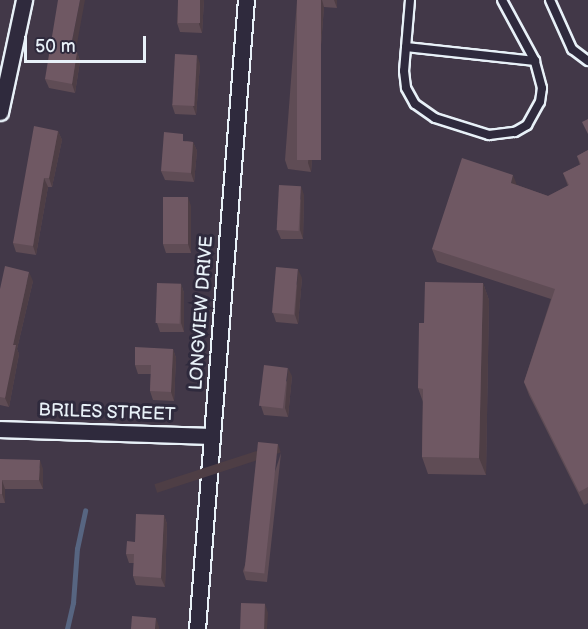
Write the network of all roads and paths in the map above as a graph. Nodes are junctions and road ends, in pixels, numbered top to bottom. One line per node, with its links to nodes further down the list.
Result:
1 (24, 0): 9 (street)
2 (246, 0): 11 (street, LONGVIEW DRIVE)
3 (410, 0): 6 (lane)
4 (502, 0): 7 (lane)
5 (550, 0): 8 (lane)
6 (406, 47): 7 (lane); 7 (lane)
7 (535, 61)
8 (588, 61)
9 (0, 112)
10 (0, 429): 11 (street, BRILES STREET)
11 (212, 436): 12 (street, LONGVIEW DRIVE)
12 (197, 629)

